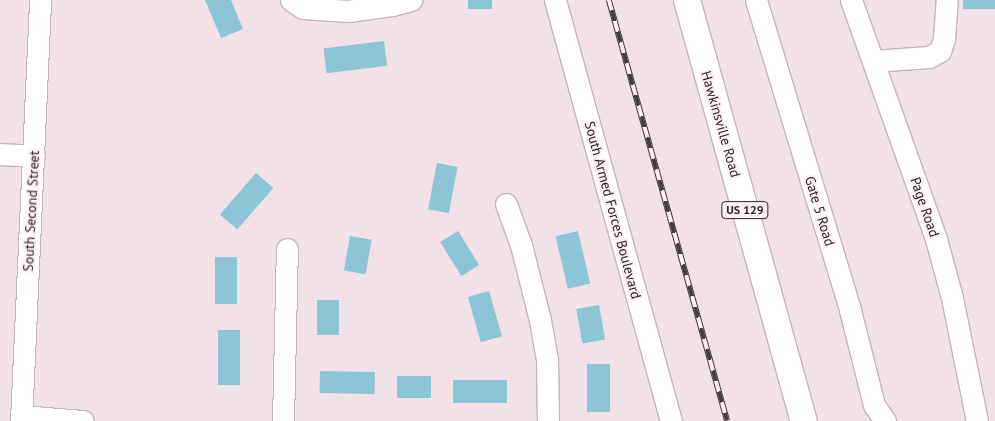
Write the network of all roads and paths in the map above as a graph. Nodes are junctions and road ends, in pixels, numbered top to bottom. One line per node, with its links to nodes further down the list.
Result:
1 (40, 0): 11 (street, South Second Street)
2 (291, 0): 3 (street)
3 (412, 0)
4 (556, 0): 18 (street, South Armed Forces Boulevard)
5 (687, 0): 19 (main road, Hawkinsville Road / US 129)
6 (756, 0): 20 (street, Gate 5 Road)
7 (851, 0): 9 (street, Page Road)
8 (947, 0): 9 (street)
9 (873, 61): 21 (street, Page Road)
10 (0, 154): 11 (street)
11 (34, 156): 14 (street, South Second Street)
12 (506, 204): 17 (street)
13 (287, 249): 16 (street)
14 (21, 419): 15 (street)
15 (83, 421)
16 (282, 421)
17 (548, 421)
18 (671, 421)
19 (804, 421)
20 (885, 421)
21 (978, 421)

